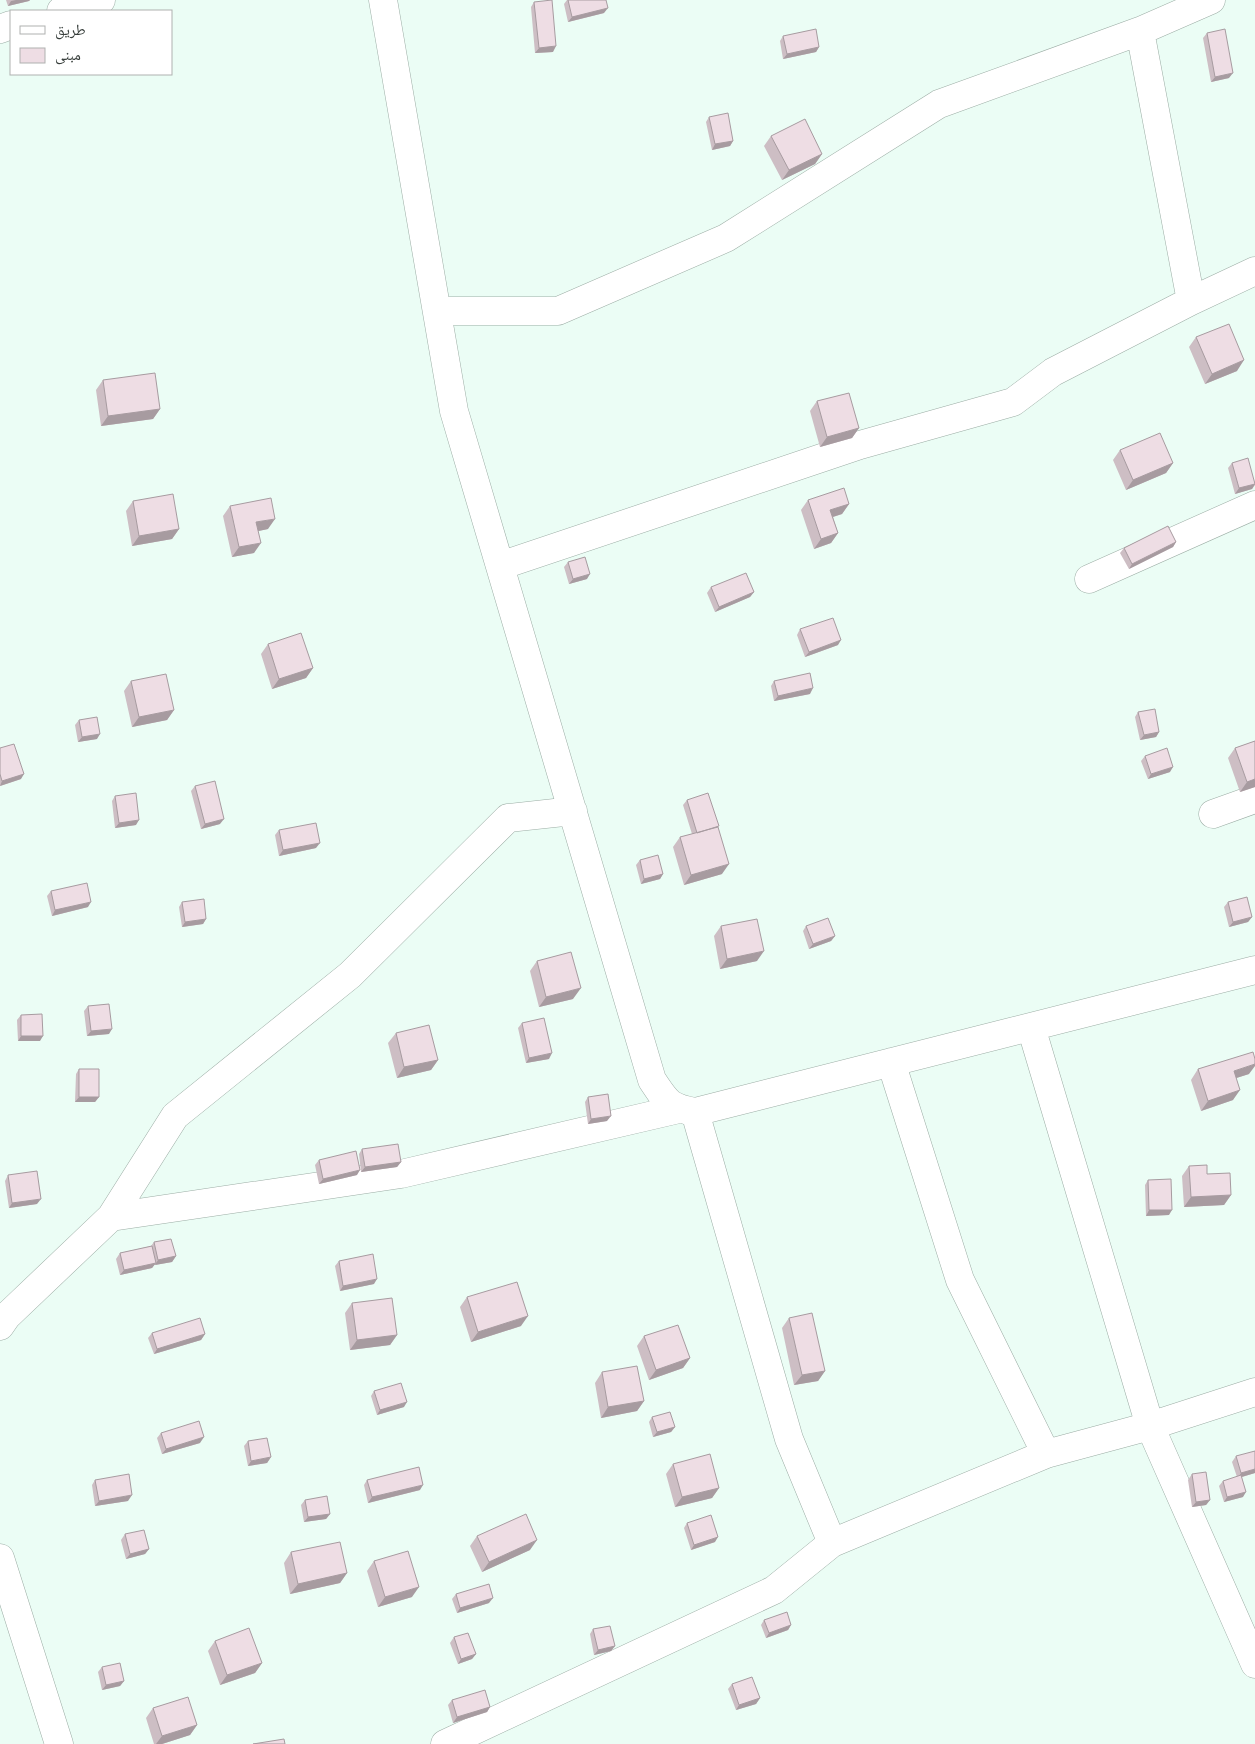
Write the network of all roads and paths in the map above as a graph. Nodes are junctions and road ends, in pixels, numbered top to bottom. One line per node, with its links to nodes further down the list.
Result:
1 (102, 0): 4 (street)
2 (383, 0): 8 (street)
3 (1211, 0): 5 (street)
4 (65, 10)
5 (1140, 31): 7 (street); 8 (street)
6 (1255, 271): 7 (street)
7 (1191, 301): 10 (street)
8 (437, 311): 10 (street)
9 (1255, 505): 11 (street)
10 (500, 566): 13 (street)
11 (1089, 579)
12 (1255, 799): 14 (street)
13 (572, 811): 18 (street); 19 (street)
14 (1213, 814)
15 (1255, 970): 16 (street)
16 (1031, 1027): 17 (street); 22 (street)
17 (891, 1062): 18 (street); 23 (street)
18 (687, 1110): 19 (street); 24 (street)
19 (112, 1217): 20 (street)
20 (0, 1326)
21 (1255, 1392): 22 (street)
22 (1150, 1426): 23 (street); 26 (street)
23 (1046, 1454): 24 (street)
24 (832, 1542): 28 (street)
25 (0, 1558): 29 (street)
26 (1247, 1627): 27 (street)
27 (1255, 1664)
28 (452, 1743)
29 (60, 1744)

